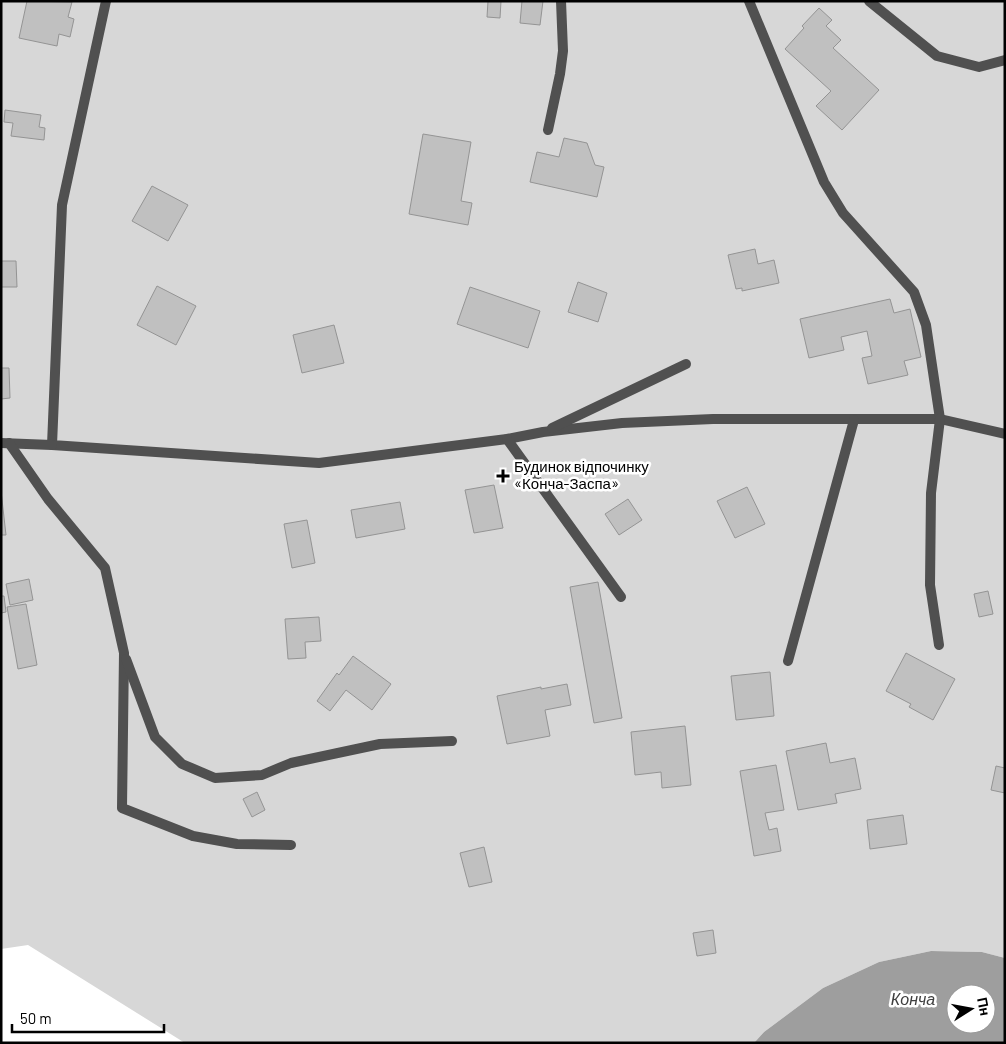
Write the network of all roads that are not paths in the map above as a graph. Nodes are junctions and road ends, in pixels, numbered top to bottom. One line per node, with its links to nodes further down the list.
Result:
1 (106, 1): 14 (street)
2 (561, 1): 6 (street)
3 (749, 1): 8 (street)
4 (869, 1): 5 (street)
5 (1005, 60)
6 (548, 130)
7 (686, 364): 10 (street)
8 (940, 419): 9 (street); 11 (street); 16 (street)
9 (854, 420): 10 (street); 18 (street)
10 (543, 432): 12 (street)
11 (1005, 434)
12 (507, 439): 14 (street); 15 (street)
13 (5, 443): 14 (street); 17 (street)
14 (52, 445)
15 (621, 597)
16 (939, 645)
17 (124, 653): 19 (street); 20 (street)
18 (788, 661)
19 (452, 741)
20 (291, 845)

